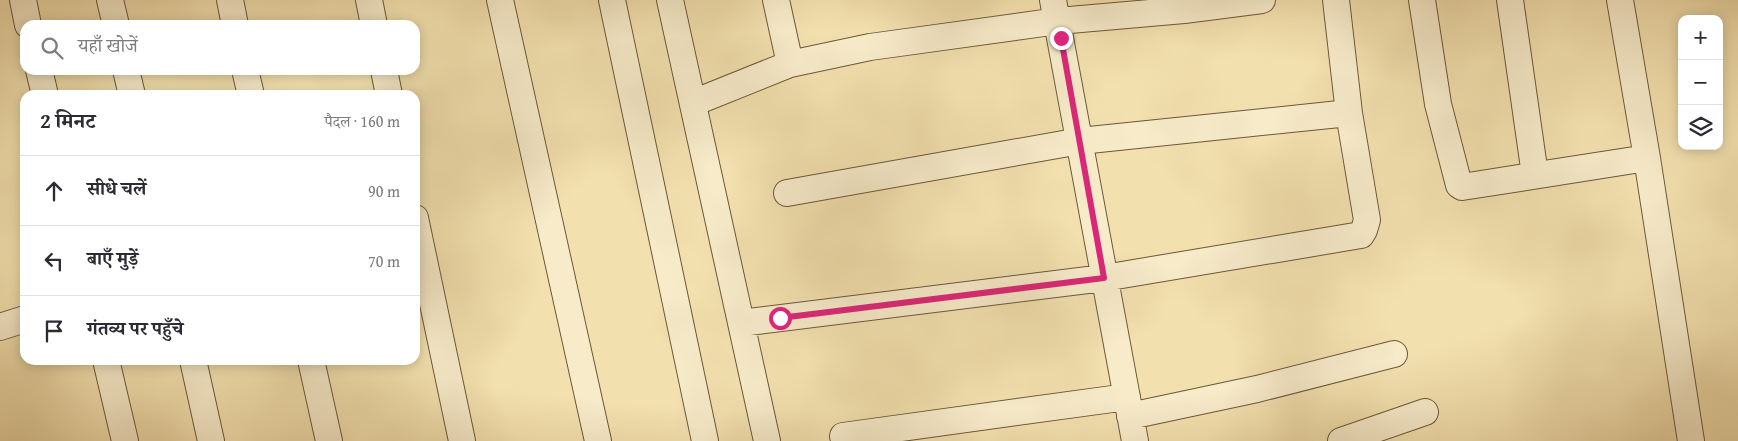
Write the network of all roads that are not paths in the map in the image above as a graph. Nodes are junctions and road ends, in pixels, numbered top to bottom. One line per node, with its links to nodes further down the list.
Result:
1 (22, 0): 16 (street)
2 (110, 0): 17 (street)
3 (230, 0): 18 (street)
4 (369, 0): 19 (street)
5 (500, 0): 51 (street)
6 (612, 0): 52 (street)
7 (670, 0): 29 (street)
8 (776, 0): 20 (street)
9 (1262, 0): 14 (street)
10 (1336, 0): 30 (street)
11 (1422, 0): 33 (street)
12 (1510, 0): 33 (street)
13 (1620, 0): 32 (street)
14 (1183, 5): 15 (street)
15 (1055, 10): 20 (street); 31 (street)
16 (27, 20)
17 (115, 20)
18 (234, 20)
19 (373, 20)
20 (790, 64): 29 (street)
21 (40, 75): 25 (street)
22 (127, 75): 26 (street)
23 (246, 75): 27 (street)
24 (385, 75): 28 (street)
25 (44, 90)
26 (131, 90)
27 (250, 90)
28 (388, 90)
29 (693, 103): 38 (street)
30 (1349, 113): 31 (street); 36 (street)
31 (1080, 141): 34 (street); 36 (street)
32 (1647, 158): 33 (street); 55 (street)
33 (1535, 175)
34 (787, 193)
35 (420, 242): 50 (street)
36 (1104, 278): 38 (street); 45 (street)
37 (20, 321): 39 (street)
38 (741, 323): 53 (street)
39 (0, 327)
40 (1394, 354): 45 (street)
41 (107, 365): 47 (street)
42 (194, 365): 48 (street)
43 (312, 365): 49 (street)
44 (1425, 412): 54 (street)
45 (1131, 418): 46 (street)
46 (843, 436)
47 (125, 441)
48 (211, 441)
49 (329, 441)
50 (462, 441)
51 (598, 441)
52 (704, 441)
53 (767, 441)
54 (1341, 441)
55 (1691, 441)

